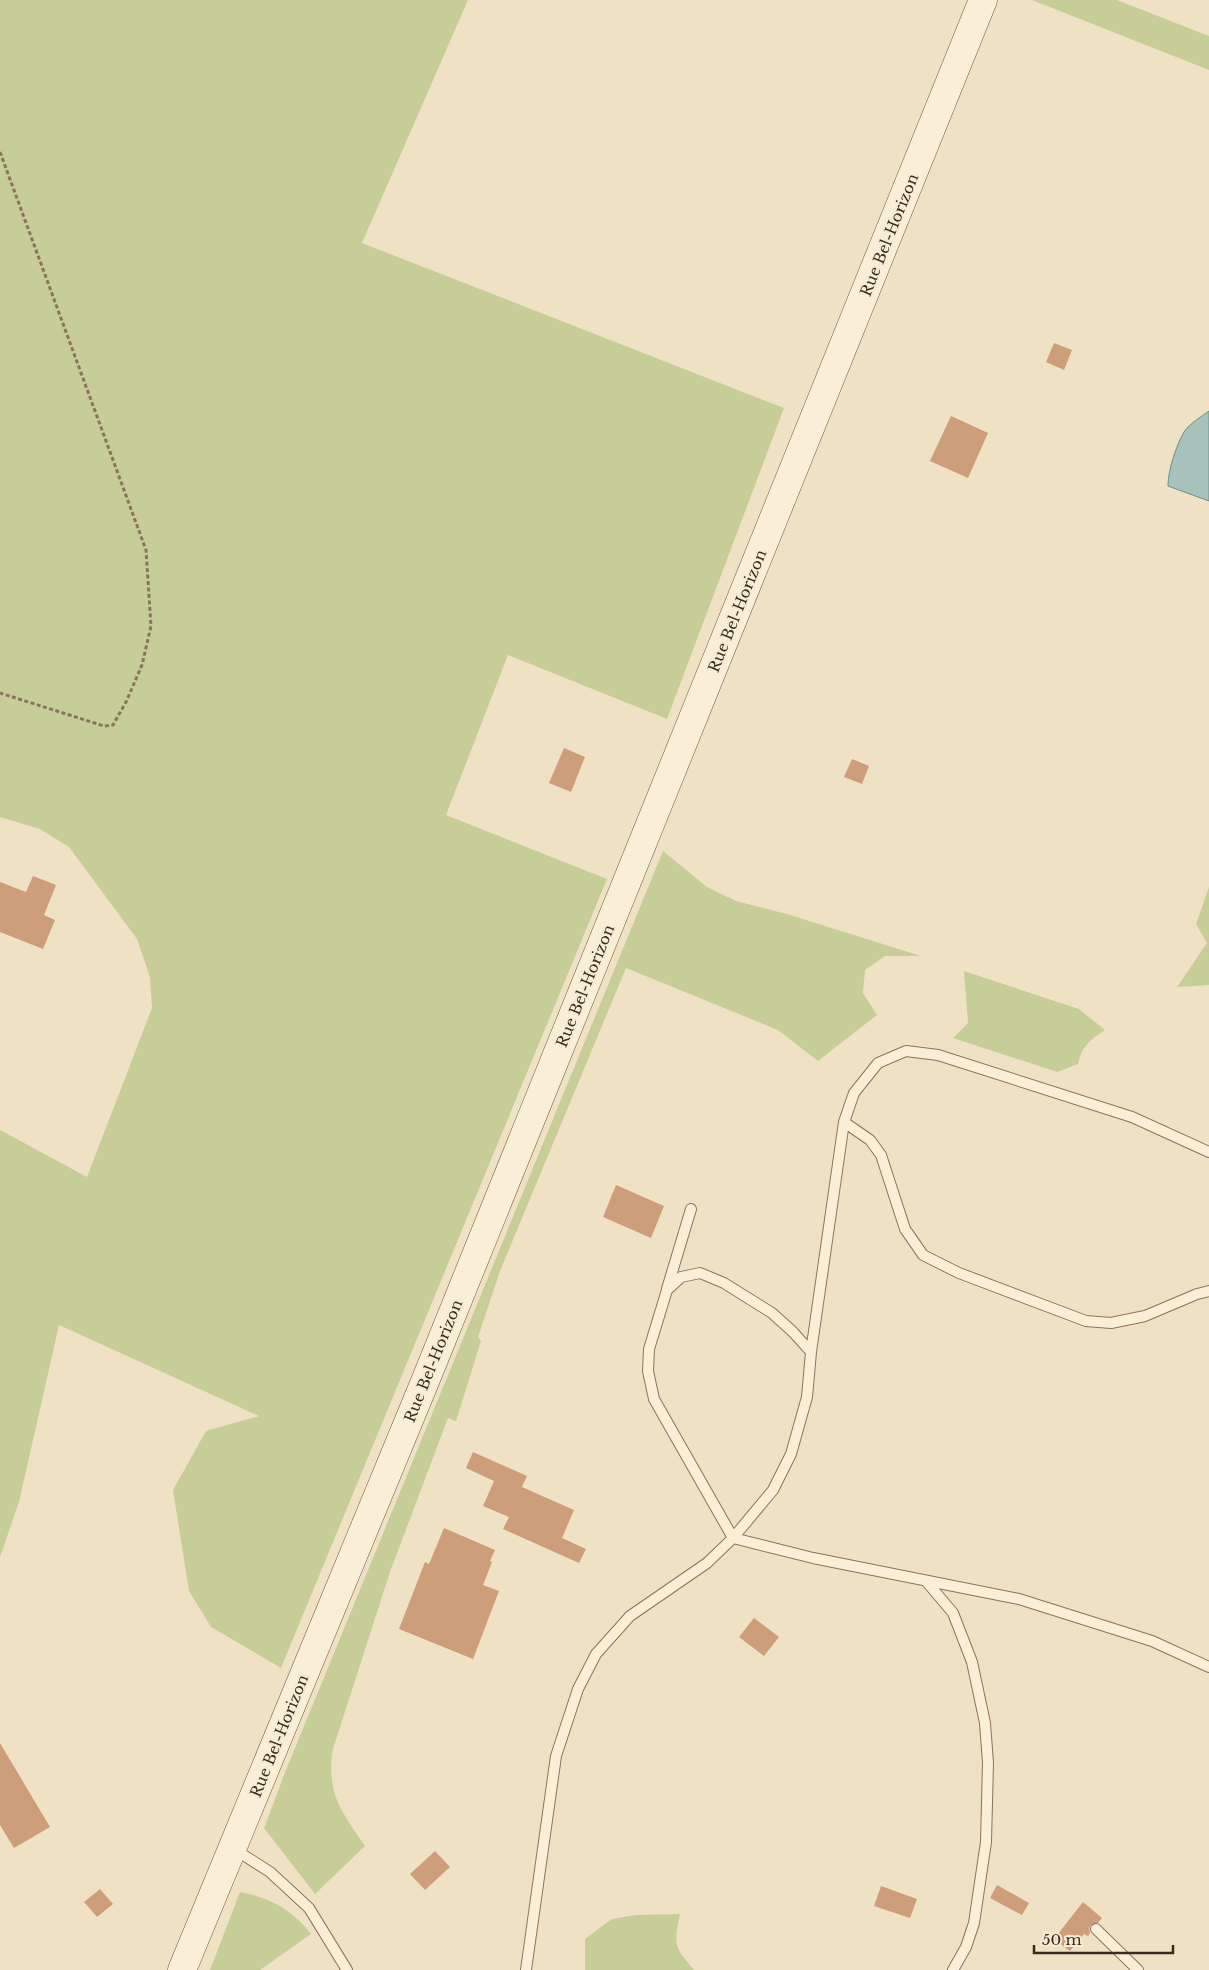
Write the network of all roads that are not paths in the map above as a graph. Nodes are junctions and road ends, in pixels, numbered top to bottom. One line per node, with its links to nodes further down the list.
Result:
1 (983, 0): 11 (street, Rue Bel-Horizon)
2 (844, 1122): 3 (lane); 6 (lane); 7 (lane)
3 (1209, 1152)
4 (691, 1209): 5 (lane)
5 (667, 1290): 7 (lane); 8 (lane)
6 (1209, 1291)
7 (811, 1352): 8 (lane)
8 (733, 1538): 9 (lane); 15 (lane)
9 (926, 1581): 10 (lane); 16 (lane)
10 (1209, 1667)
11 (233, 1849): 13 (street, Rue Bel-Horizon); 14 (lane)
12 (1096, 1930): 17 (lane)
13 (182, 1970)
14 (347, 1970)
15 (526, 1970)
16 (952, 1970)
17 (1138, 1970)

